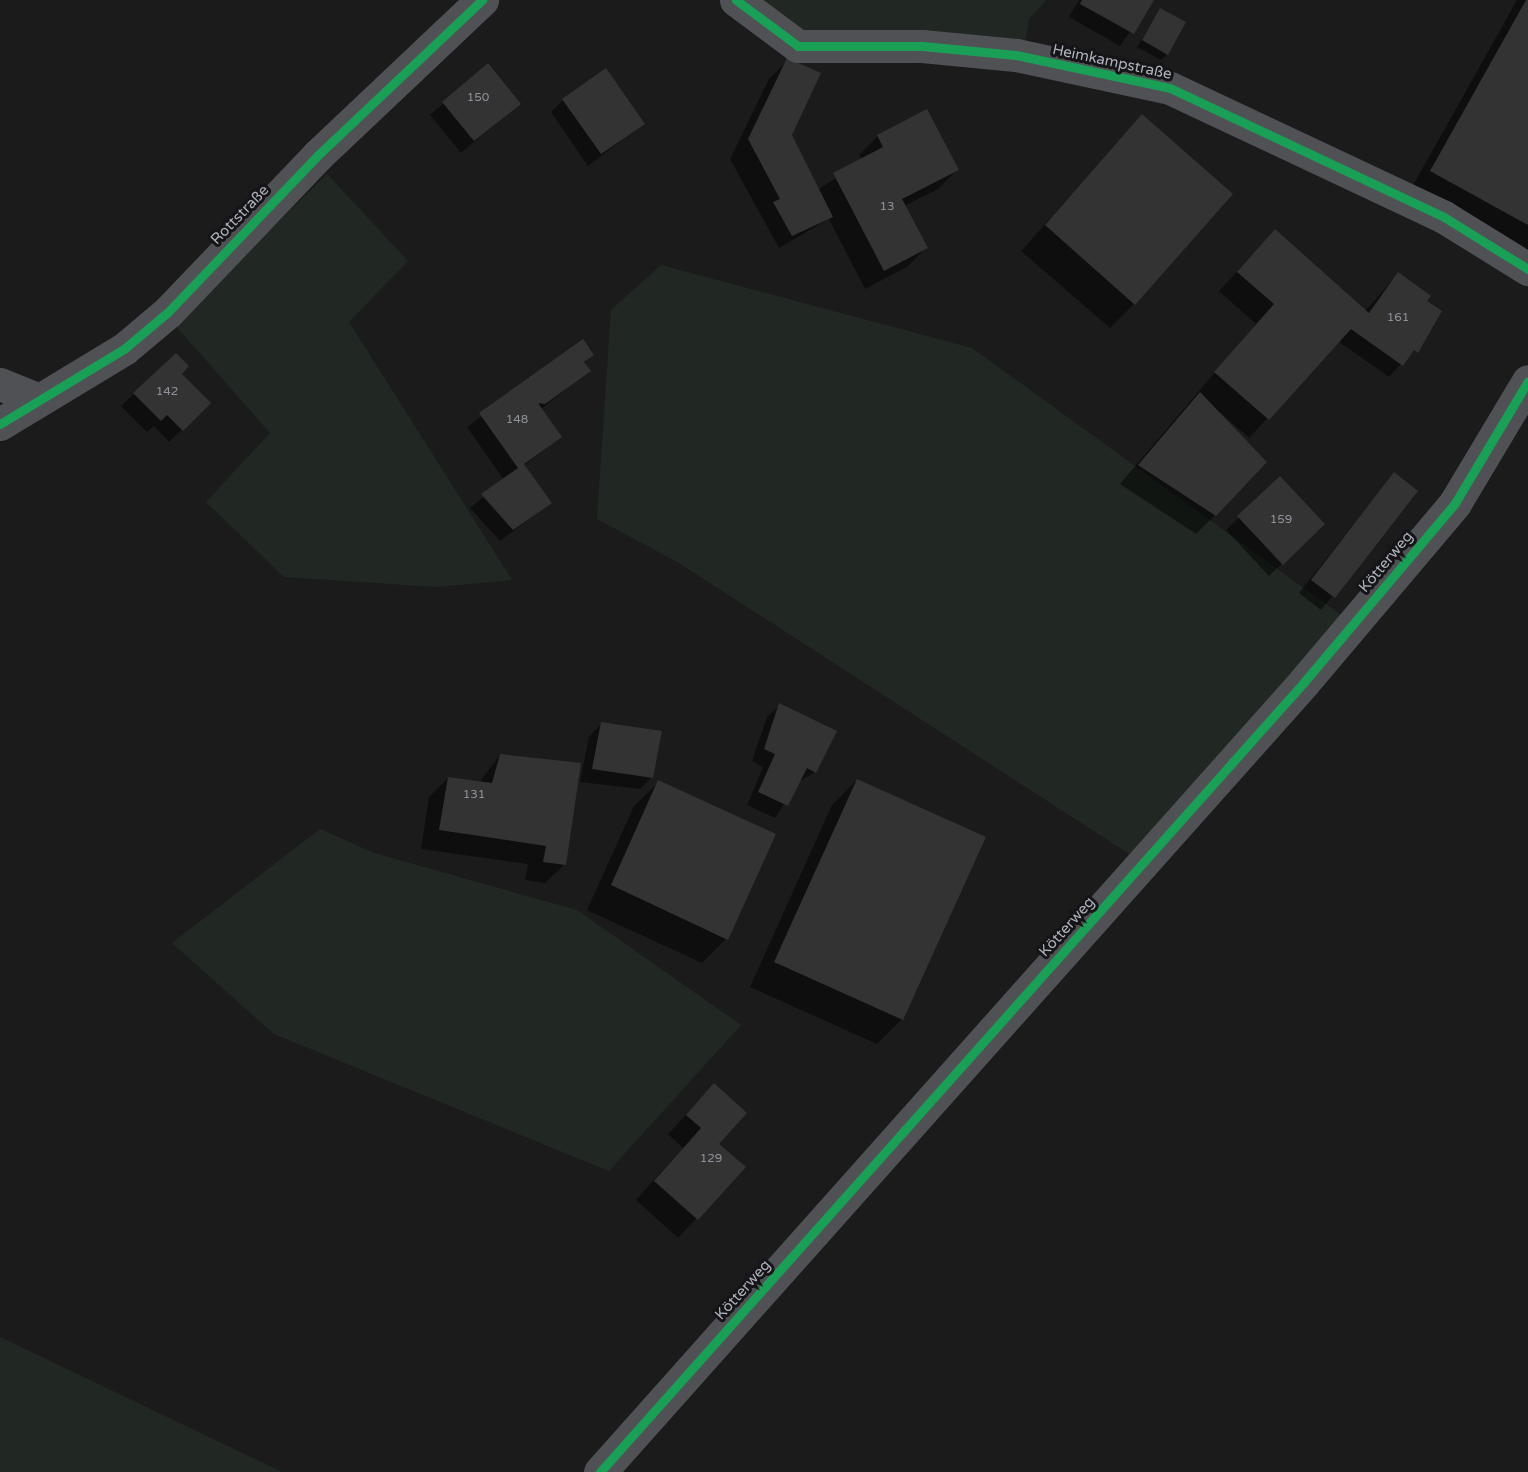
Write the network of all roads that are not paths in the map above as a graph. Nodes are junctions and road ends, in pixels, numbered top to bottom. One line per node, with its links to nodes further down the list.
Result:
1 (482, 0): 6 (street, Rottstraße)
2 (736, 0): 3 (street, Heimkampstraße)
3 (1528, 269)
4 (1528, 381): 8 (street, Kötterweg)
5 (0, 384): 6 (street)
6 (35, 398): 7 (street, Rottstraße)
7 (0, 424)
8 (600, 1472)

